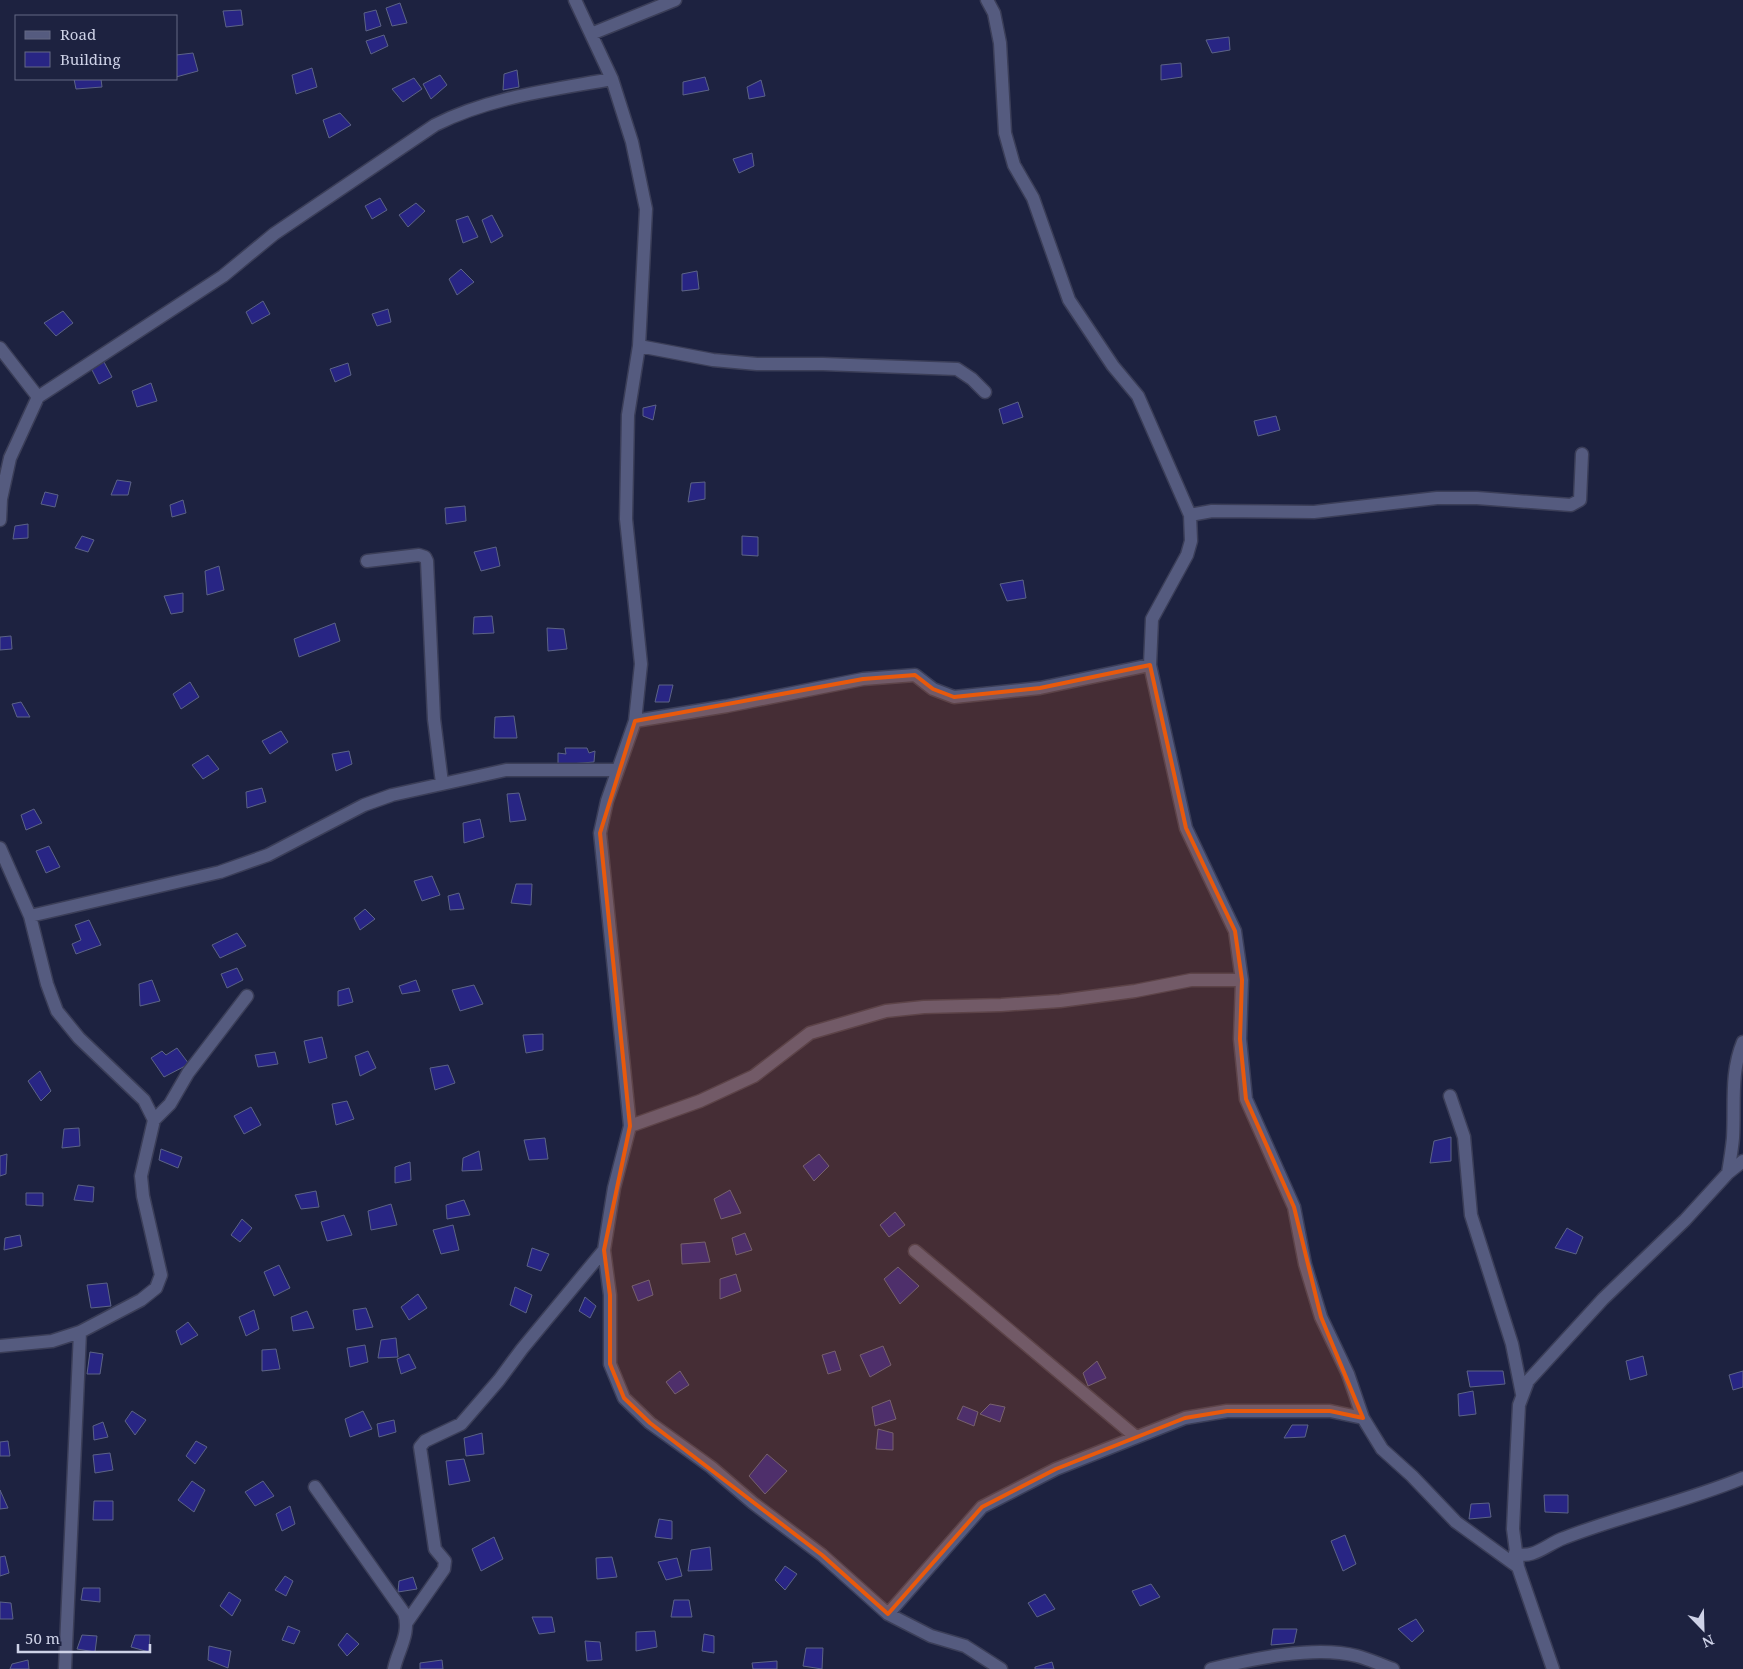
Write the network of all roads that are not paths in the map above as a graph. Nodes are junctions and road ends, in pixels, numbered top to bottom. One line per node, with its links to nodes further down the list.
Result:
1 (574, 0): 4 (street)
2 (675, 0): 4 (street)
3 (987, 0): 11 (street)
4 (591, 34): 5 (street)
5 (612, 79): 6 (street); 9 (street)
6 (639, 346): 8 (street); 15 (street)
7 (0, 348): 9 (street)
8 (985, 392)
9 (38, 397): 12 (street)
10 (1582, 454): 11 (street)
11 (1190, 514): 14 (street)
12 (0, 520)
13 (367, 561): 17 (street)
14 (1150, 665): 15 (street); 20 (street)
15 (635, 720): 16 (street)
16 (617, 770): 17 (street); 25 (street)
17 (442, 783): 19 (street)
18 (0, 848): 19 (street)
19 (30, 916): 24 (street)
20 (1242, 980): 25 (street); 33 (street)
21 (247, 996): 24 (street)
22 (1743, 1042): 27 (street)
23 (1450, 1096): 32 (street)
24 (154, 1120): 30 (street)
25 (630, 1126): 28 (street)
26 (1743, 1161): 27 (street)
27 (1728, 1173): 32 (street)
28 (604, 1250): 39 (street); 40 (street)
29 (915, 1250): 34 (street)
30 (80, 1332): 31 (street); 41 (street)
31 (0, 1346)
32 (1522, 1394): 37 (street)
33 (1363, 1418): 34 (street); 38 (street)
34 (1136, 1437): 39 (street)
35 (1743, 1478): 37 (street)
36 (315, 1487): 40 (street)
37 (1514, 1553): 38 (street)
38 (1518, 1567): 46 (street)
39 (888, 1614): 43 (street)
40 (407, 1622): 42 (street)
41 (65, 1669)
42 (394, 1669)
43 (1001, 1669)
44 (1211, 1669): 45 (street)
45 (1393, 1669)
46 (1553, 1669)

